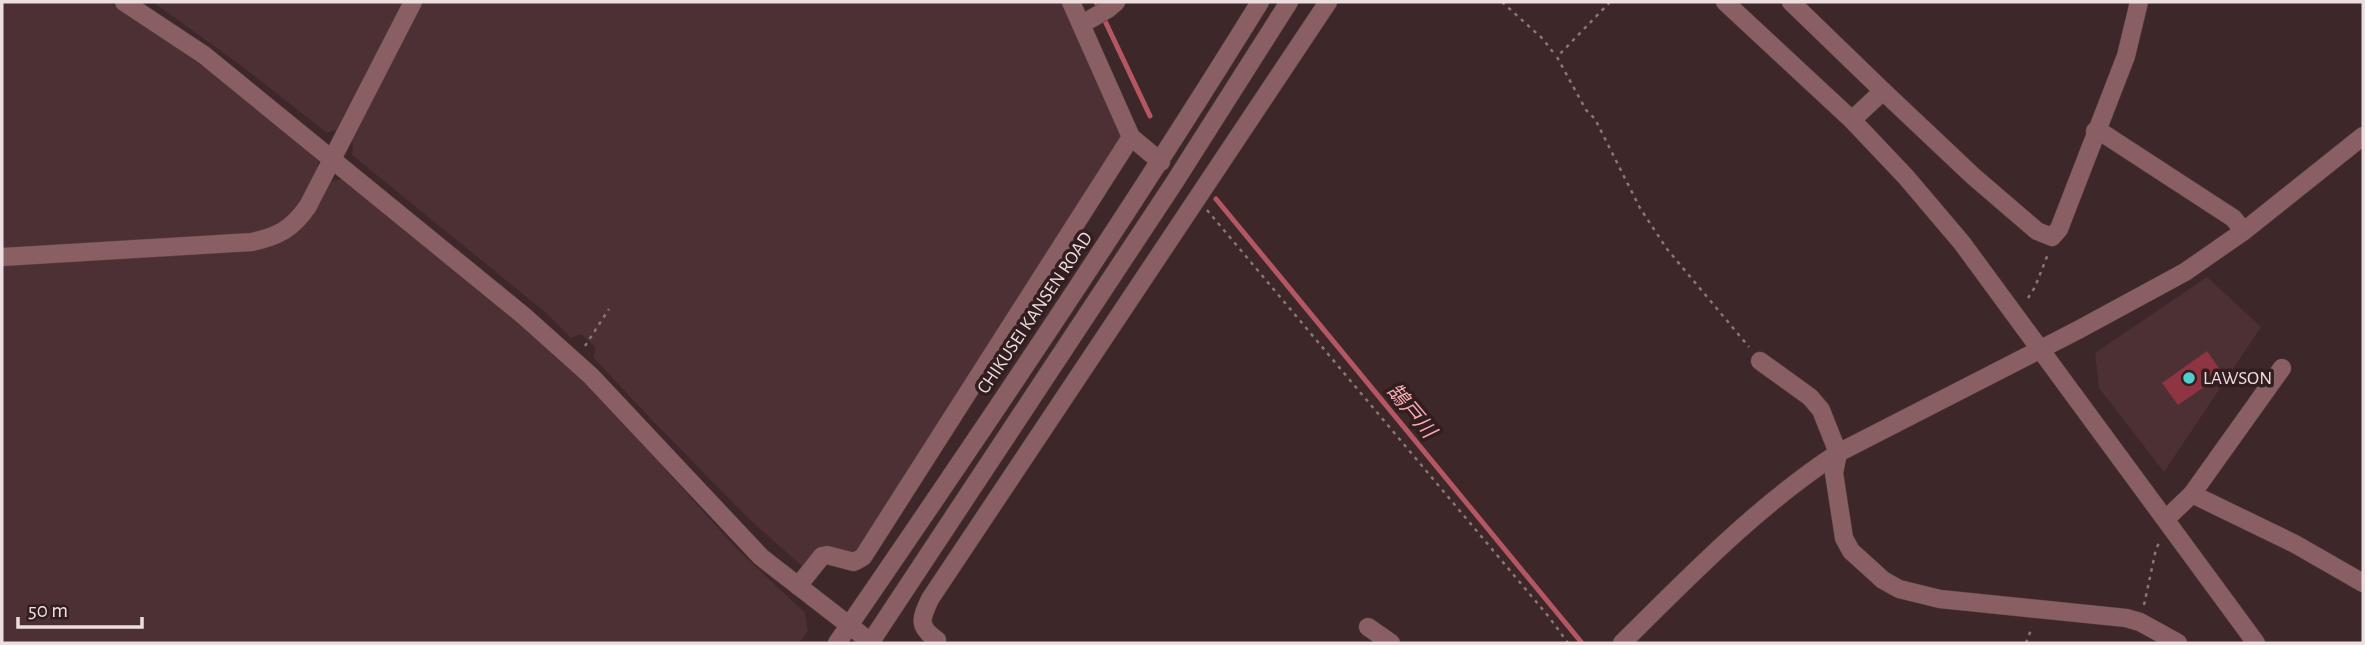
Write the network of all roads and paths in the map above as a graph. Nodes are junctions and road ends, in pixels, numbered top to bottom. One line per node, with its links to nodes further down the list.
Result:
1 (124, 2): 20 (street)
2 (413, 2): 20 (street)
3 (1071, 2): 13 (street)
4 (1116, 2): 13 (street)
5 (1260, 2): 21 (street, CHIKUSEI KANSEN ROAD)
6 (1289, 2): 22 (street)
7 (1328, 2): 23 (street)
8 (1502, 2): 14 (path)
9 (1610, 2): 14 (path)
10 (1725, 2): 16 (street)
11 (1791, 2): 15 (street)
12 (2139, 2): 17 (street)
13 (1082, 24): 19 (street)
14 (1557, 57): 31 (path)
15 (1883, 91): 16 (street); 25 (street)
16 (1852, 120): 29 (street)
17 (2095, 131): 24 (street); 25 (street)
18 (2363, 136): 24 (street)
19 (1131, 137): 21 (street); 37 (street)
20 (332, 160): 26 (street); 30 (street)
21 (1161, 162): 39 (street, CHIKUSEI KANSEN ROAD)
22 (1174, 183): 23 (street); 43 (street)
23 (1196, 199): 44 (street); 45 (path)
24 (2244, 231): 29 (street)
25 (2052, 237): 27 (path)
26 (2, 257)
27 (2028, 298)
28 (609, 309): 30 (path)
29 (2040, 348): 33 (street); 35 (street)
30 (573, 358): 37 (street)
31 (1759, 361): 33 (street)
32 (2282, 368): 34 (street)
33 (1838, 453): 38 (street); 46 (street)
34 (2192, 495): 35 (street); 36 (street)
35 (2169, 524): 38 (path); 48 (street)
36 (2363, 583)
37 (798, 586): 39 (street)
38 (2140, 622): 47 (street)
39 (849, 626): 42 (street, CHIKUSEI KANSEN ROAD); 43 (street)
40 (1368, 627): 41 (street)
41 (1386, 642)
42 (837, 643)
43 (871, 643)
44 (937, 643)
45 (1568, 643)
46 (1622, 643)
47 (2178, 643)
48 (2256, 643)

